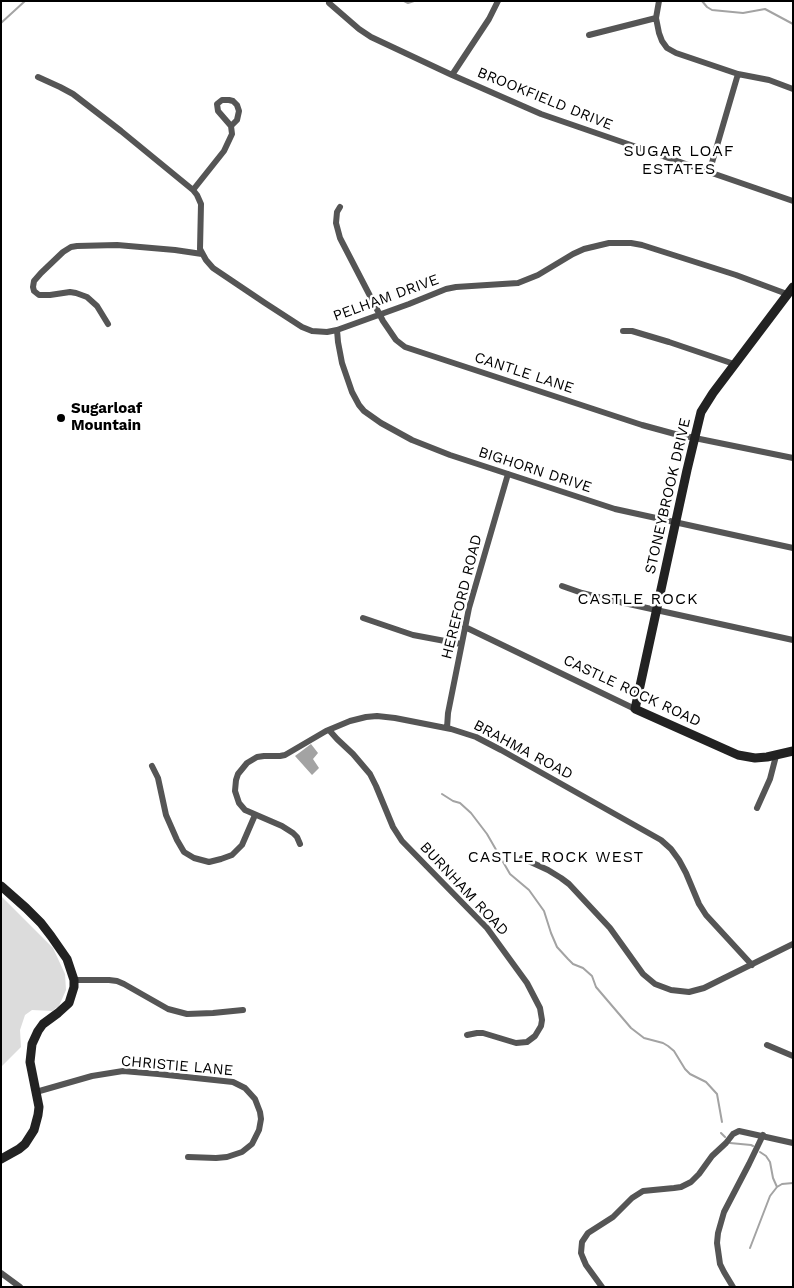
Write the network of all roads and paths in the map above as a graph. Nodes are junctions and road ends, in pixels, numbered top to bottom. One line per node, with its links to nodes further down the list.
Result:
1 (498, 1): 7 (street)
2 (658, 1): 4 (street)
3 (329, 3): 7 (street, BROOKFIELD DRIVE)
4 (656, 18): 5 (street); 6 (street)
5 (589, 35)
6 (738, 74): 9 (street); 11 (street)
7 (452, 75): 11 (street, BROOKFIELD DRIVE)
8 (38, 77): 12 (street)
9 (793, 89)
10 (231, 126): 12 (street)
11 (709, 173): 13 (street, BROOKFIELD DRIVE)
12 (192, 190): 15 (street)
13 (793, 201)
14 (340, 206): 17 (street, CANTLE LANE)
15 (202, 254): 18 (street); 19 (street, PELHAM DRIVE)
16 (790, 290): 17 (street, PELHAM DRIVE); 21 (street, STONEYBROOK DRIVE)
17 (380, 315): 19 (street, PELHAM DRIVE); 22 (street, CANTLE LANE)
18 (108, 324)
19 (337, 330): 24 (street, BIGHORN DRIVE)
20 (623, 331): 21 (street)
21 (734, 364): 22 (street, STONEYBROOK DRIVE)
22 (695, 438): 23 (street, CANTLE LANE); 25 (street, STONEYBROOK DRIVE)
23 (793, 458)
24 (508, 474): 25 (street, BIGHORN DRIVE); 30 (street, HEREFORD ROAD)
25 (676, 523): 26 (street, BIGHORN DRIVE); 28 (street, STONEYBROOK DRIVE)
26 (793, 548)
27 (562, 586): 28 (street)
28 (657, 610): 31 (street); 33 (street, STONEYBROOK DRIVE)
29 (363, 618): 32 (street)
30 (465, 627): 32 (street, HEREFORD ROAD); 33 (street, CASTLE ROCK ROAD)
31 (793, 640)
32 (461, 644): 34 (street, HEREFORD ROAD)
33 (636, 709): 37 (street, CASTLE ROCK ROAD)
34 (446, 728): 35 (street, BRAHMA ROAD); 45 (street, BRAHMA ROAD)
35 (330, 730): 40 (street, BRAHMA ROAD); 48 (street, BURNHAM ROAD)
36 (793, 751): 37 (street, CASTLE ROCK ROAD)
37 (776, 756): 39 (street)
38 (152, 766): 40 (street)
39 (757, 808)
40 (255, 815): 41 (street, BRAHMA ROAD)
41 (300, 844)
42 (522, 858): 45 (street)
43 (1, 886): 46 (street)
44 (793, 944): 45 (street)
45 (752, 965)
46 (74, 980): 47 (street); 51 (street)
47 (243, 1010)
48 (467, 1035)
49 (767, 1045): 50 (street)
50 (793, 1056)
51 (36, 1092): 54 (street, CHRISTIE LANE); 55 (street)
52 (763, 1136): 53 (street); 58 (street); 59 (street)
53 (793, 1143)
54 (188, 1157)
55 (1, 1159)
56 (1, 1273): 57 (street)
57 (20, 1287)
58 (602, 1287)
59 (732, 1287)

